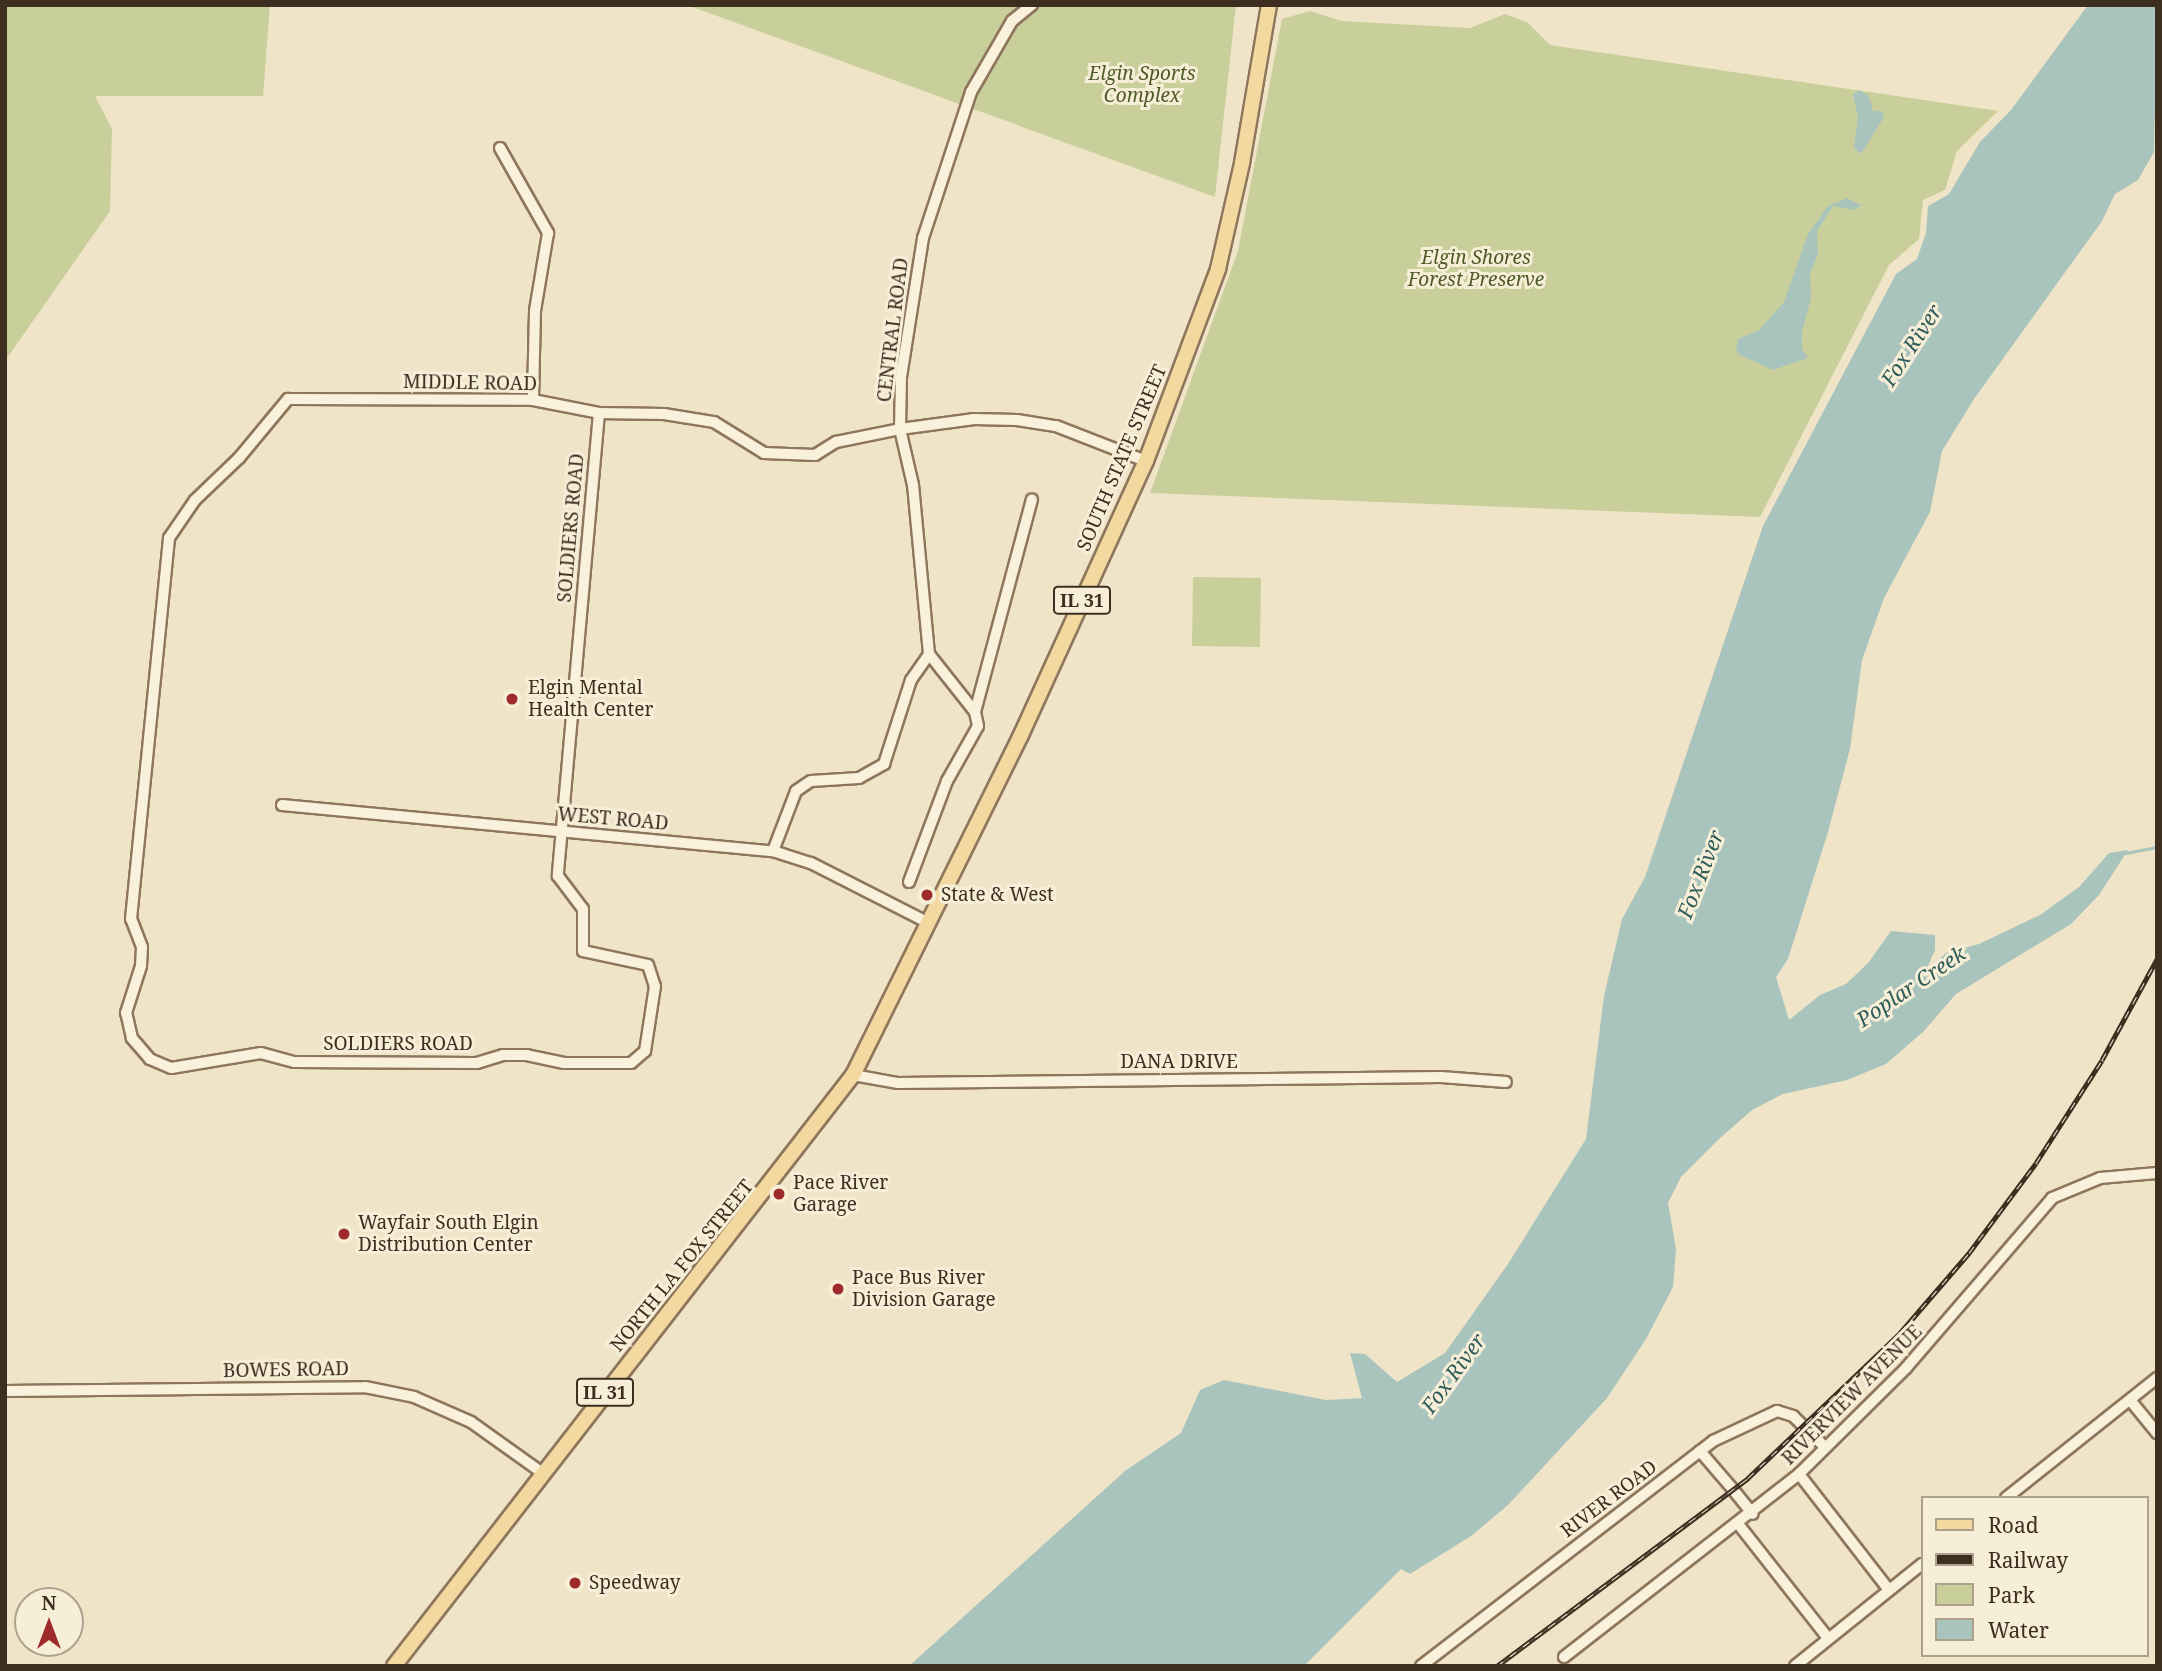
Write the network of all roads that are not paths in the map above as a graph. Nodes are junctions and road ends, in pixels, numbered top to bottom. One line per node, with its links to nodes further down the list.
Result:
1 (1032, 5): 6 (street, CENTRAL ROAD)
2 (1269, 5): 7 (main road, SOUTH STATE STREET / IL 31)
3 (499, 148): 4 (street)
4 (533, 400): 5 (street, MIDDLE ROAD); 11 (street, MIDDLE ROAD)
5 (599, 412): 6 (street, MIDDLE ROAD); 13 (street, SOLDIERS ROAD)
6 (900, 429): 7 (street, MIDDLE ROAD); 9 (street, CENTRAL ROAD)
7 (1146, 461): 16 (main road, SOUTH STATE STREET / IL 31)
8 (1032, 500): 10 (street)
9 (929, 654): 10 (street); 14 (street)
10 (975, 712): 15 (street)
11 (145, 787): 13 (street, SOLDIERS ROAD)
12 (282, 805): 13 (street, WEST ROAD)
13 (559, 832): 14 (street, WEST ROAD)
14 (773, 851): 16 (street, WEST ROAD)
15 (909, 882)
16 (927, 922): 17 (main road, SOUTH STATE STREET / IL 31)
17 (853, 1075): 18 (street, DANA DRIVE); 19 (main road, SOUTH STATE STREET / IL 31)
18 (1506, 1082)
19 (820, 1123): 27 (main road, NORTH LA FOX STREET / IL 31)
20 (2157, 1173): 25 (street, RIVERVIEW AVENUE)
21 (2157, 1378): 23 (street)
22 (5, 1391): 27 (street, BOWES ROAD)
23 (2130, 1400): 24 (street); 29 (street)
24 (2157, 1433)
25 (1825, 1447): 26 (street, RIVER ROAD); 28 (street, RIVERVIEW AVENUE)
26 (1700, 1451): 30 (street); 37 (street, RIVER ROAD)
27 (544, 1474): 36 (main road, NORTH LA FOX STREET / IL 31)
28 (1799, 1474): 30 (street, RIVERVIEW AVENUE); 33 (street)
29 (2009, 1496)
30 (1753, 1514): 31 (street, RIVERVIEW AVENUE)
31 (1739, 1525): 34 (street); 35 (street, RIVERVIEW AVENUE)
32 (1920, 1566): 33 (street)
33 (1889, 1590): 34 (street)
34 (1828, 1638): 38 (street)
35 (1564, 1657)
36 (394, 1666)
37 (1421, 1666)
38 (1795, 1666)

